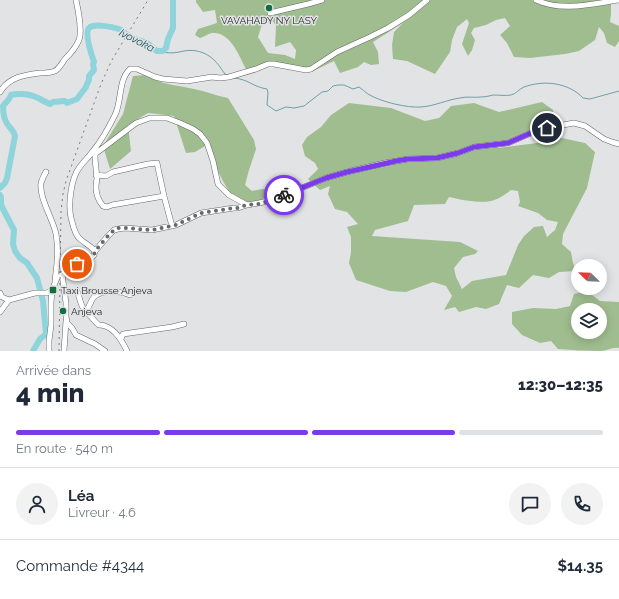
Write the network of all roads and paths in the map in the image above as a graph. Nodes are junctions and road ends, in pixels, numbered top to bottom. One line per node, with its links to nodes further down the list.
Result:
1 (76, 0): 7 (street)
2 (322, 0): 6 (street)
3 (427, 0): 9 (street)
4 (536, 0): 5 (street)
5 (619, 0)
6 (270, 14)
7 (0, 92)
8 (619, 144): 13 (street)
9 (94, 153): 11 (street); 13 (street); 15 (street)
10 (46, 172): 17 (street)
11 (96, 175): 12 (street); 12 (street)
12 (164, 196): 14 (street)
13 (246, 205): 14 (street)
14 (172, 226): 15 (street)
15 (95, 251): 16 (street)
16 (62, 274): 17 (street); 27 (street)
17 (54, 284): 19 (street)
18 (77, 291): 25 (street)
19 (49, 292): 23 (street); 30 (street)
20 (0, 293): 23 (street)
21 (130, 294): 25 (street)
22 (0, 299): 24 (street)
23 (9, 300): 24 (street)
24 (5, 306): 26 (street)
25 (86, 311): 29 (street)
26 (0, 312)
27 (66, 321): 31 (street); 32 (street)
28 (184, 324): 29 (street)
29 (121, 338): 33 (street)
30 (49, 351)
31 (64, 351)
32 (105, 351)
33 (127, 351)

